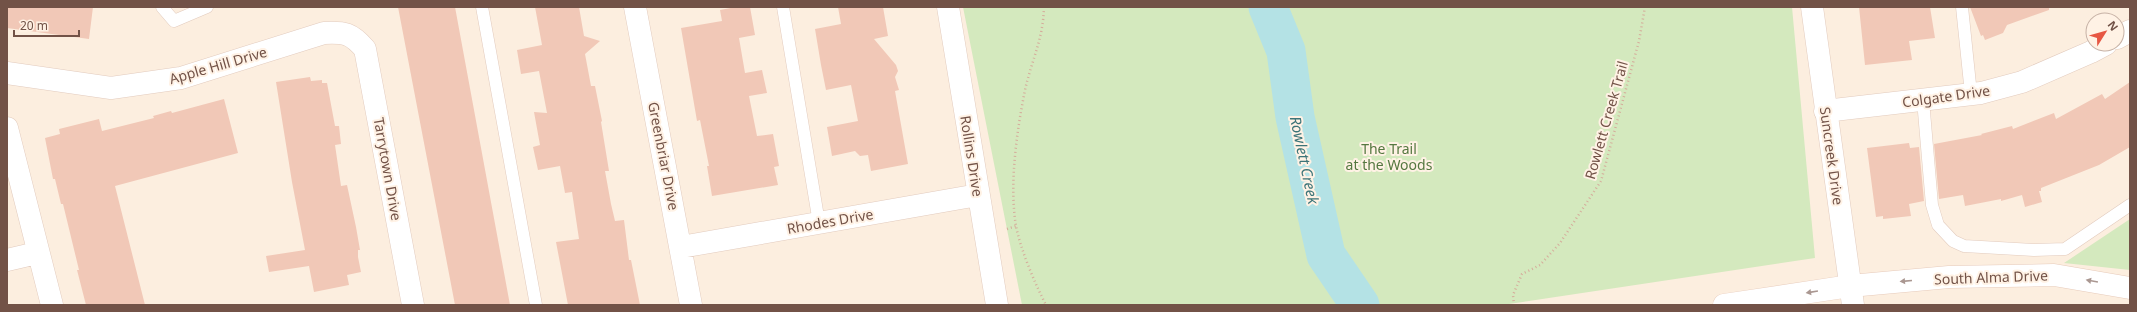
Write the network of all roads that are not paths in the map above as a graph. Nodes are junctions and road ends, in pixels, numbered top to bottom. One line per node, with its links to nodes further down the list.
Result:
1 (162, 7): 2 (lane)
2 (207, 7)
3 (482, 7): 26 (lane)
4 (635, 7): 19 (street, Greenbriar Drive)
5 (783, 7): 18 (lane)
6 (948, 7): 16 (street, Rollins Drive)
7 (1812, 7): 14 (street, Suncreek Drive)
8 (1962, 7): 12 (lane)
9 (355, 37): 11 (street, Apple Hill Drive); 25 (street, Tarrytown Drive)
10 (2088, 52): 12 (street, Colgate Drive)
11 (7, 73)
12 (1971, 94): 13 (street, Colgate Drive)
13 (1924, 100): 14 (street, Colgate Drive); 17 (lane)
14 (1825, 110): 23 (street, Suncreek Drive)
15 (7, 128): 20 (street)
16 (978, 195): 18 (street, Rhodes Drive); 28 (street, Rollins Drive)
17 (2130, 205)
18 (819, 223): 19 (street, Rhodes Drive)
19 (681, 247): 27 (street, Greenbriar Drive)
20 (37, 252): 21 (street); 24 (street)
21 (7, 260)
22 (2130, 288): 23 (street, South Alma Drive, one-way to 23)
23 (1852, 296): 29 (street, South Alma Drive, one-way to 29)
24 (52, 305)
25 (413, 305)
26 (536, 305)
27 (691, 305)
28 (997, 305)
29 (1724, 305)

